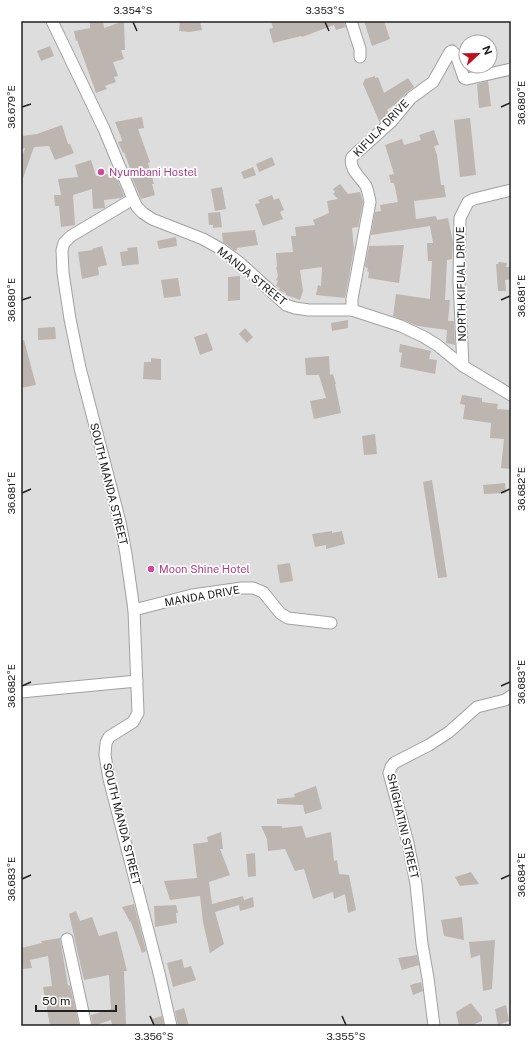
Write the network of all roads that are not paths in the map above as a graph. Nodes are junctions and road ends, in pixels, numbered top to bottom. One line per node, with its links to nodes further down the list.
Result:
1 (351, 21): 3 (street)
2 (55, 22): 6 (street, MANDA STREET)
3 (360, 57)
4 (511, 69): 7 (street, KIFULA DRIVE)
5 (511, 190): 8 (street, NORTH KIFUAL DRIVE)
6 (133, 199): 7 (street, MANDA STREET); 10 (street, SOUTH MANDA STREET)
7 (352, 310): 8 (street, MANDA STREET)
8 (463, 366): 9 (street, MANDA STREET)
9 (511, 395)
10 (134, 610): 11 (street, MANDA DRIVE); 12 (street, SOUTH MANDA STREET)
11 (331, 623)
12 (137, 681): 13 (street); 17 (street, SOUTH MANDA STREET)
13 (21, 692)
14 (511, 696): 18 (street, SHIGHATINI STREET)
15 (67, 939): 16 (street)
16 (86, 1026)
17 (171, 1026)
18 (434, 1026)

